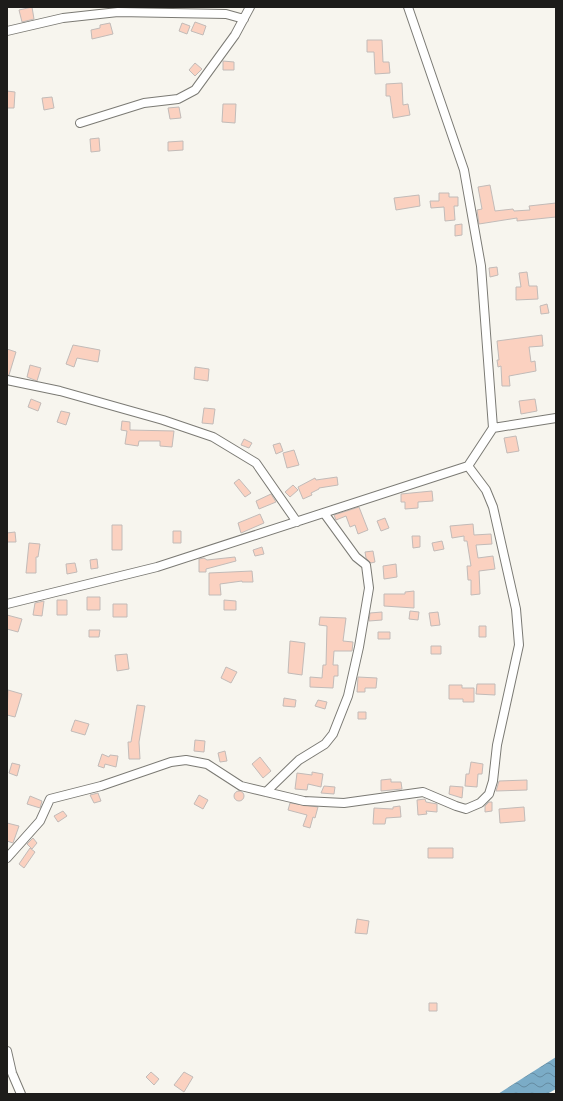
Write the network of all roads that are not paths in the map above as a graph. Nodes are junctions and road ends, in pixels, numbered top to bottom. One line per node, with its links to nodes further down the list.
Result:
1 (250, 7): 3 (street)
2 (408, 7): 8 (street)
3 (244, 19): 4 (street); 5 (street)
4 (7, 31)
5 (80, 123)
6 (7, 380): 11 (street)
7 (556, 418): 8 (street)
8 (493, 428): 9 (street)
9 (468, 466): 10 (street); 13 (street)
10 (324, 513): 11 (street); 13 (street)
11 (297, 522): 12 (street)
12 (7, 604)
13 (266, 792): 14 (street)
14 (7, 858)
15 (7, 1051): 16 (street)
16 (21, 1094)

